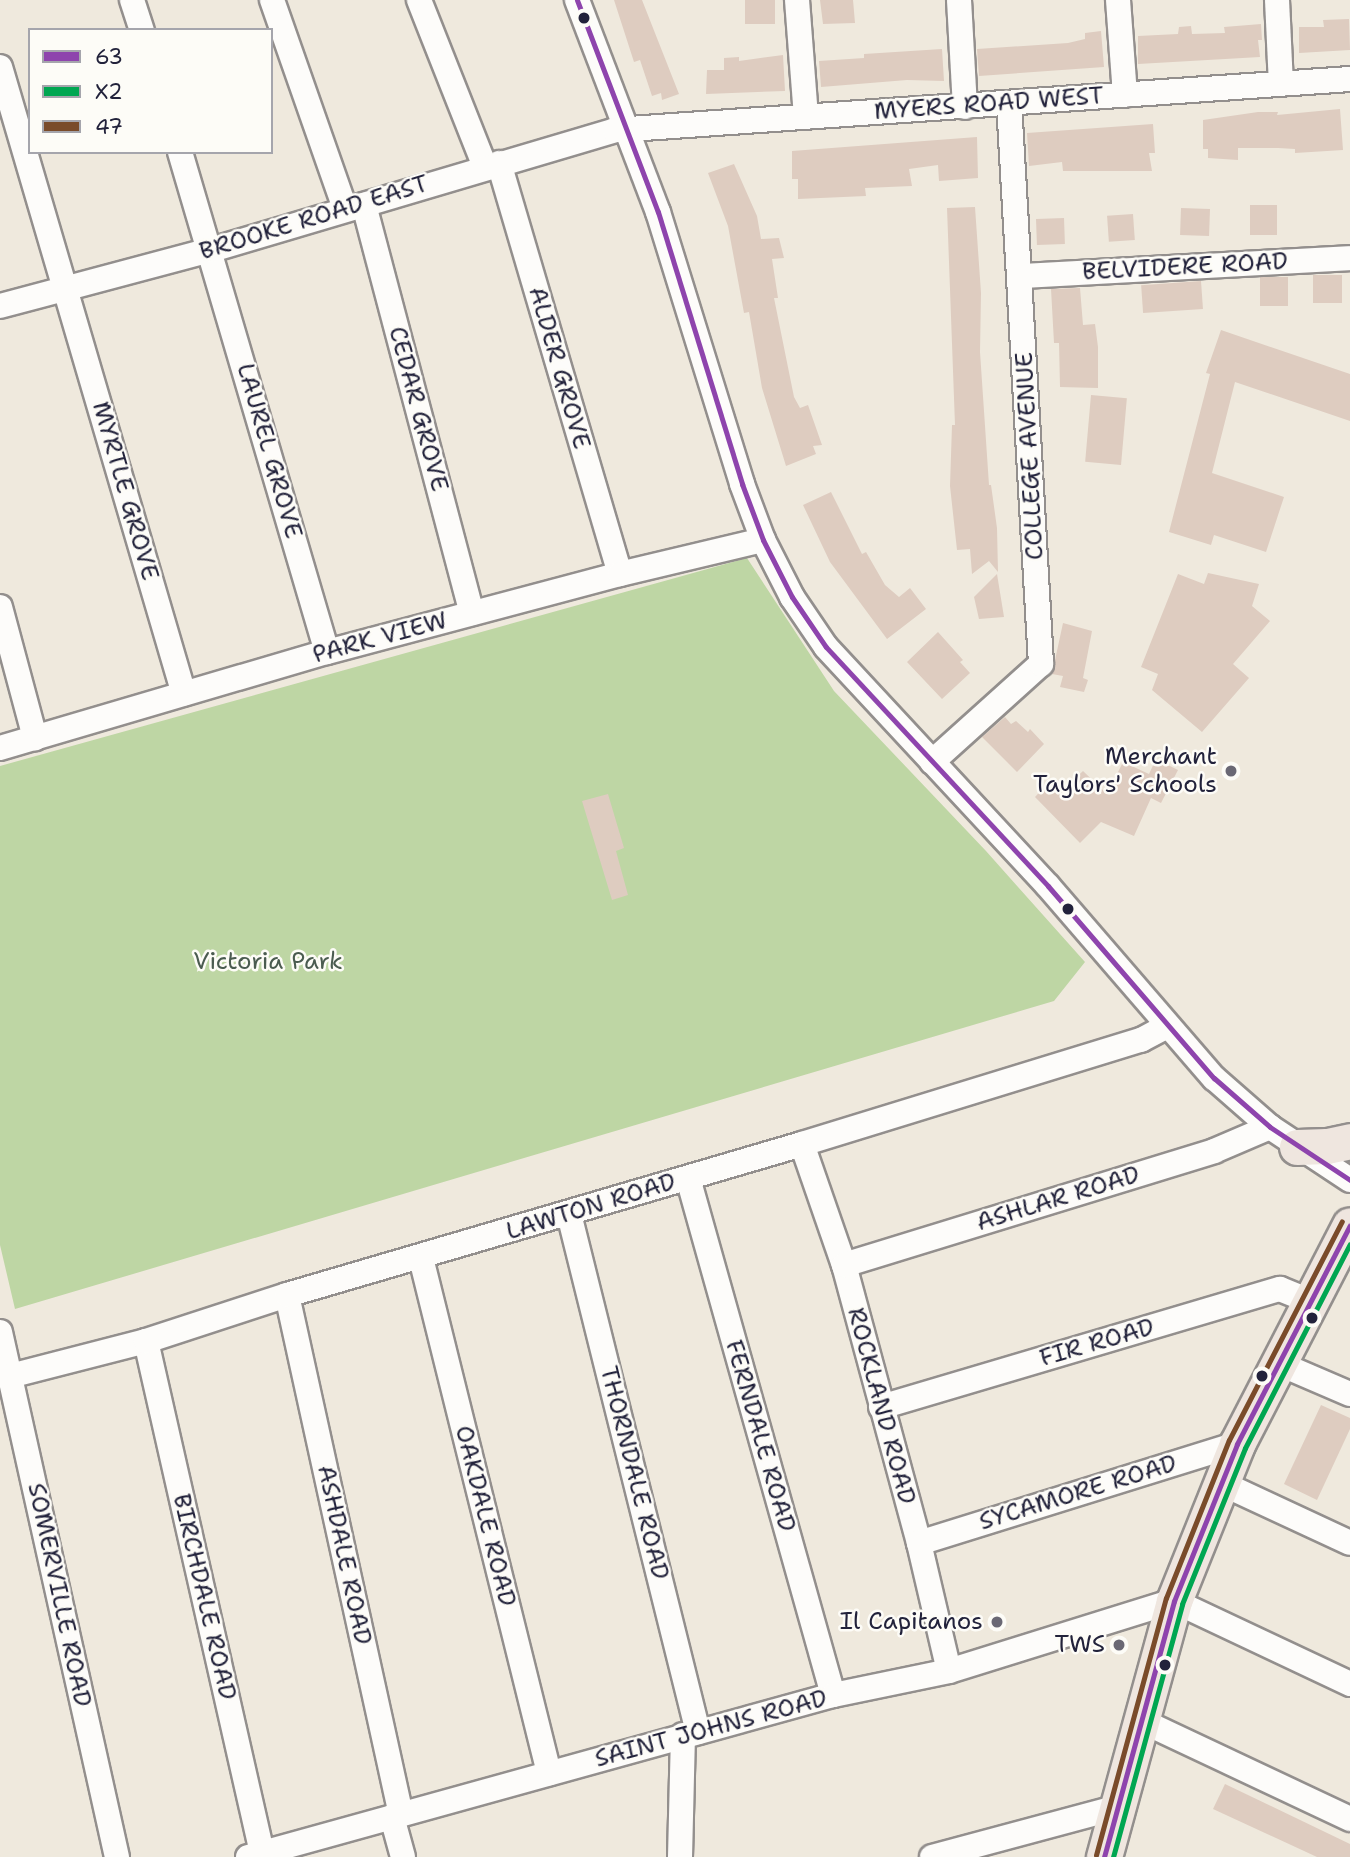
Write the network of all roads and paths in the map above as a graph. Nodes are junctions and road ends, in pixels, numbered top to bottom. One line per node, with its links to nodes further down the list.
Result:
1 (132, 0): 9 (street)
2 (272, 0): 20 (street, CEDAR GROVE)
3 (419, 0): 19 (street, ALDER GROVE)
4 (577, 0): 17 (street)
5 (797, 0): 16 (street)
6 (958, 0): 15 (street)
7 (1118, 0): 13 (street)
8 (1277, 0): 12 (street)
9 (141, 28)
10 (0, 67): 24 (street, MYRTLE GROVE)
11 (1350, 79): 12 (street, MYERS ROAD WEST)
12 (1281, 84): 13 (street, MYERS ROAD WEST)
13 (1125, 95): 14 (street, MYERS ROAD WEST)
14 (1009, 103): 15 (street, MYERS ROAD WEST); 23 (street, COLLEGE AVENUE)
15 (965, 107): 16 (street, MYERS ROAD WEST)
16 (806, 117): 17 (street, MYERS ROAD WEST)
17 (627, 130): 19 (street, BROOKE ROAD EAST); 26 (street)
18 (181, 154): 21 (street, LAUREL GROVE)
19 (492, 165): 20 (street, BROOKE ROAD EAST); 27 (street, ALDER GROVE)
20 (355, 206): 21 (street, BROOKE ROAD EAST); 29 (street, CEDAR GROVE)
21 (211, 250): 24 (street, BROOKE ROAD EAST); 30 (street, LAUREL GROVE)
22 (1350, 258): 23 (street, BELVIDERE ROAD)
23 (1021, 276): 34 (street, COLLEGE AVENUE)
24 (67, 287): 25 (street, BROOKE ROAD EAST); 31 (street, MYRTLE GROVE)
25 (0, 306)
26 (763, 540): 27 (street, PARK VIEW); 34 (street)
27 (620, 574): 29 (street, PARK VIEW)
28 (0, 607): 32 (street)
29 (472, 613): 30 (street, PARK VIEW)
30 (327, 652): 31 (street, PARK VIEW)
31 (184, 694): 32 (street, PARK VIEW)
32 (35, 738): 33 (street, PARK VIEW)
33 (0, 748)
34 (932, 762): 35 (street)
35 (1167, 1026): 36 (street); 38 (street, LAWTON ROAD)
36 (1284, 1137): 37 (highway); 40 (street); 44 (street, ASHLAR ROAD)
37 (1350, 1141)
38 (802, 1144): 39 (street, LAWTON ROAD); 44 (street, ROCKLAND ROAD)
39 (688, 1178): 41 (street, LAWTON ROAD); 60 (street, FERNDALE ROAD)
40 (1350, 1180)
41 (569, 1214): 43 (street, LAWTON ROAD); 62 (street, THORNDALE ROAD)
42 (1350, 1225): 46 (highway)
43 (421, 1258): 45 (street, LAWTON ROAD); 63 (street, OAKDALE ROAD)
44 (844, 1265): 52 (street, ROCKLAND ROAD)
45 (287, 1296): 48 (street, LAWTON ROAD); 65 (street, ASHDALE ROAD)
46 (1312, 1301): 49 (highway); 52 (street, FIR ROAD)
47 (0, 1332): 50 (street, SOMERVILLE ROAD)
48 (146, 1341): 50 (street, LAWTON ROAD); 67 (street, BIRCHDALE ROAD)
49 (1280, 1364): 51 (street); 53 (highway)
50 (10, 1376): 68 (street, SOMERVILLE ROAD)
51 (1350, 1394)
52 (881, 1407): 55 (street, ROCKLAND ROAD)
53 (1237, 1444): 54 (highway); 55 (street, SYCAMORE ROAD)
54 (1221, 1483): 56 (street); 57 (highway)
55 (919, 1542): 58 (street, ROCKLAND ROAD)
56 (1350, 1543)
57 (1174, 1601): 58 (street, SAINT JOHNS ROAD); 59 (street); 61 (highway)
58 (949, 1671): 60 (street, SAINT JOHNS ROAD)
59 (1350, 1684)
60 (833, 1695): 62 (street, SAINT JOHNS ROAD)
61 (1142, 1721): 64 (highway); 66 (street)
62 (690, 1734): 63 (street, SAINT JOHNS ROAD); 70 (street, THORNDALE ROAD)
63 (549, 1773): 65 (street, SAINT JOHNS ROAD)
64 (1119, 1807): 71 (street); 72 (highway)
65 (396, 1816): 67 (street, SAINT JOHNS ROAD); 69 (street, ASHDALE ROAD)
66 (1350, 1819)
67 (253, 1856)
68 (117, 1857)
69 (403, 1857)
70 (680, 1857)
71 (932, 1857)
72 (1104, 1857)

